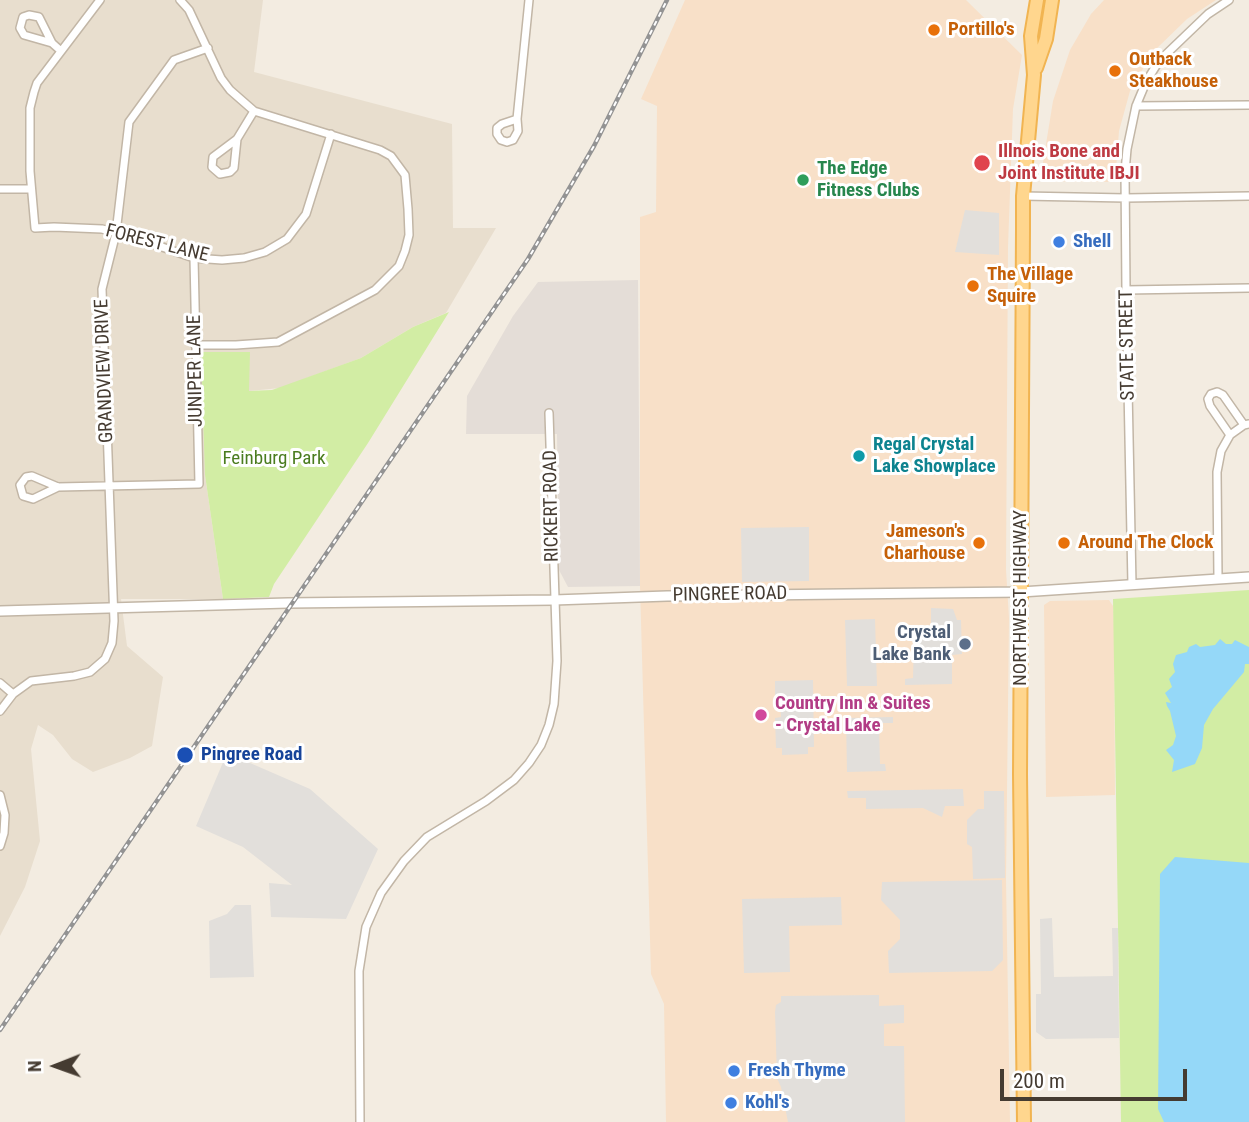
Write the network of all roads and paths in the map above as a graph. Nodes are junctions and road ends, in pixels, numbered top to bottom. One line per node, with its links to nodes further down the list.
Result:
1 (100, 0): 11 (street)
2 (180, 0): 10 (street)
3 (528, 0): 16 (street)
4 (1037, 0): 12 (main road, NORTHWEST HIGHWAY)
5 (1052, 0): 8 (main road, NORTHWEST HIGHWAY)
6 (1057, 0): 8 (main road)
7 (1229, 0): 14 (street, STATE STREET)
8 (1046, 39): 12 (main road, NORTHWEST HIGHWAY)
9 (52, 43): 9 (street); 11 (street)
10 (208, 48): 15 (street); 24 (street, GRANDVIEW DRIVE)
11 (61, 51): 20 (street)
12 (1034, 75): 21 (main road, NORTHWEST HIGHWAY)
13 (1249, 105): 14 (street)
14 (1136, 106): 23 (street, STATE STREET)
15 (254, 111): 17 (street); 18 (street)
16 (517, 119)
17 (331, 134): 25 (street, FOREST LANE); 28 (street)
18 (237, 139): 18 (street)
19 (0, 189): 20 (street)
20 (31, 189): 24 (street, FOREST LANE)
21 (1023, 196): 23 (street); 37 (main road, NORTHWEST HIGHWAY)
22 (1249, 196): 23 (street)
23 (1126, 198): 27 (street, STATE STREET)
24 (116, 233): 25 (street, FOREST LANE); 32 (street, GRANDVIEW DRIVE)
25 (194, 258): 28 (street, JUNIPER LANE)
26 (1249, 288): 27 (street)
27 (1126, 290): 36 (street, STATE STREET)
28 (195, 345): 32 (street, JUNIPER LANE)
29 (549, 413): 38 (street, RICKERT ROAD)
30 (1246, 424): 31 (street); 31 (street)
31 (1230, 435): 35 (street)
32 (110, 486): 33 (street); 39 (street, GRANDVIEW DRIVE)
33 (58, 487): 33 (street)
34 (1249, 577): 35 (street, PINGREE ROAD)
35 (1218, 578): 36 (street, PINGREE ROAD)
36 (1132, 585): 37 (street, PINGREE ROAD)
37 (1021, 593): 38 (street, PINGREE ROAD); 47 (main road, NORTHWEST HIGHWAY)
38 (554, 600): 39 (street, PINGREE ROAD); 46 (street, RICKERT ROAD)
39 (112, 608): 40 (street, PINGREE ROAD); 42 (street, GRANDVIEW DRIVE)
40 (0, 611)
41 (0, 683): 42 (street)
42 (13, 694): 43 (street)
43 (0, 711)
44 (0, 794): 45 (street)
45 (0, 846)
46 (360, 1122)
47 (1024, 1122)

